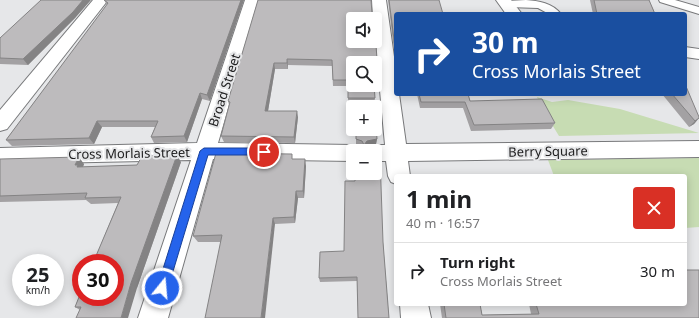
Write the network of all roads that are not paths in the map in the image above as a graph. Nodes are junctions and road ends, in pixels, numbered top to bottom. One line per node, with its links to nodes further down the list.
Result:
1 (101, 0): 10 (street)
2 (252, 0): 12 (street, Broad Street)
3 (379, 0): 14 (street)
4 (664, 0): 6 (lane)
5 (508, 6): 7 (lane)
6 (699, 11)
7 (553, 12)
8 (687, 52): 9 (street)
9 (699, 54)
10 (0, 124)
11 (699, 149): 14 (street, Berry Square)
12 (204, 151): 13 (street, Cross Morlais Street); 15 (street, Cross Morlais Street); 18 (street, Broad Street)
13 (346, 153)
14 (386, 154): 16 (street)
15 (0, 156)
16 (398, 174)
17 (414, 306): 19 (street)
18 (153, 318)
19 (416, 318)

